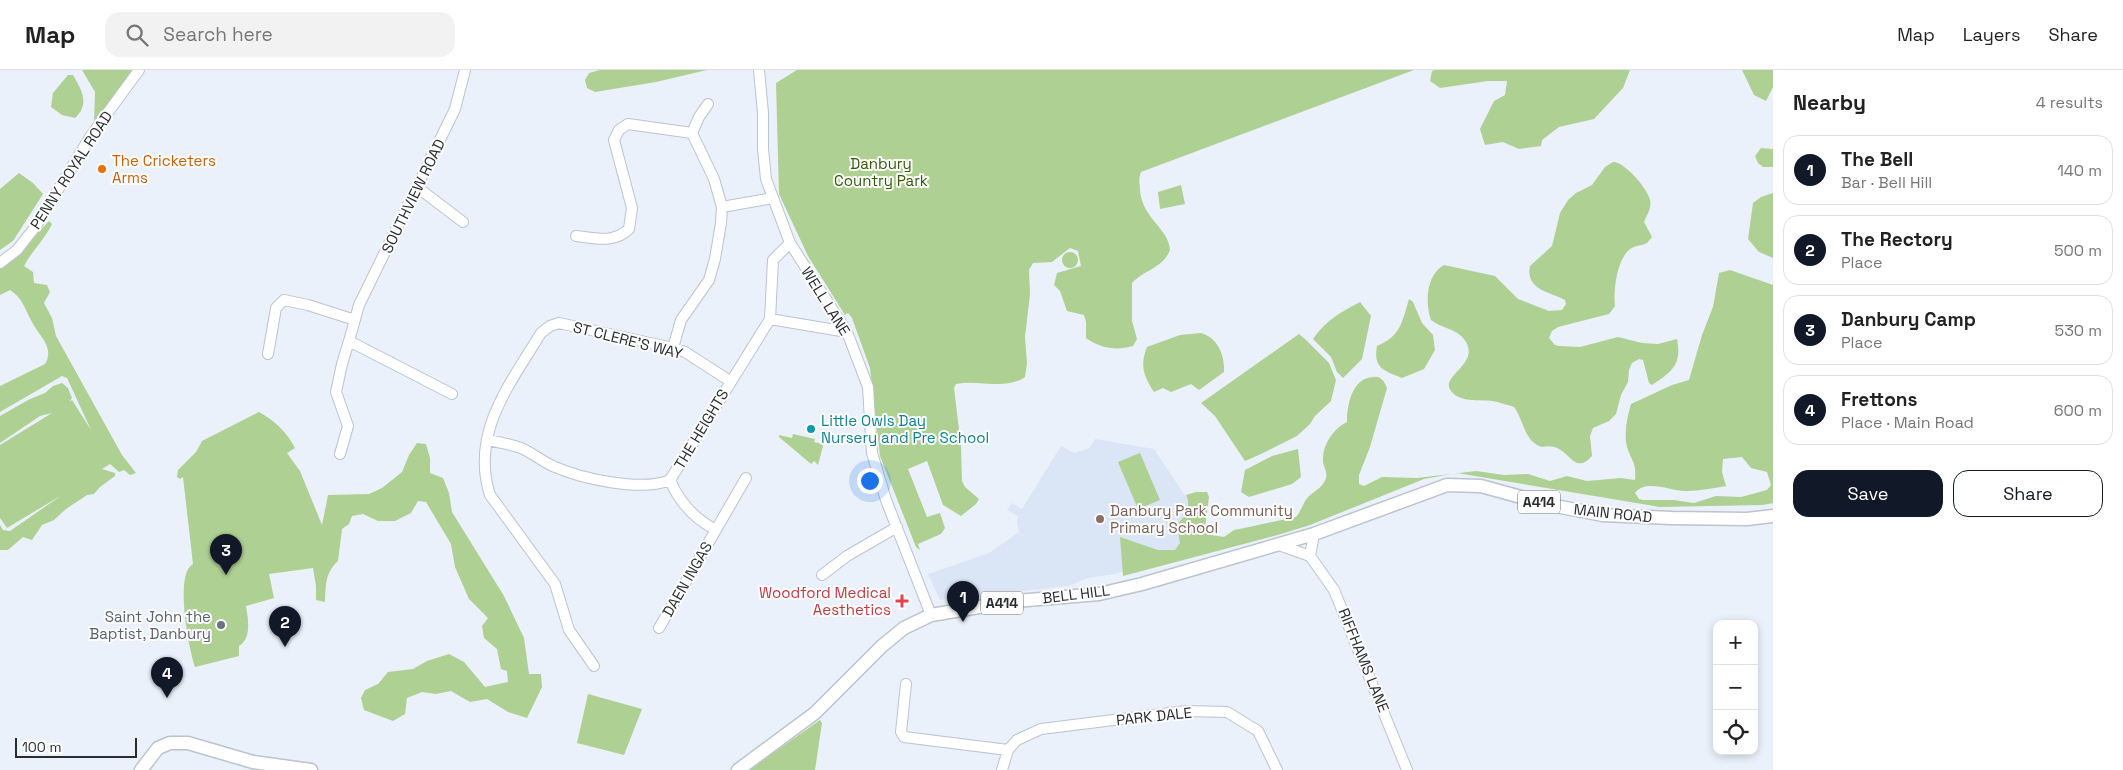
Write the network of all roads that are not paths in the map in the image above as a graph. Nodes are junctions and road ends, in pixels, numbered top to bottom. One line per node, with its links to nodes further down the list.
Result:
1 (465, 70): 6 (street, SOUTHVIEW ROAD)
2 (760, 70): 7 (street, WELL LANE)
3 (140, 71): 12 (street, PENNY ROYAL ROAD)
4 (708, 104): 5 (street)
5 (692, 132): 8 (street); 10 (street)
6 (417, 187): 9 (street); 14 (street, SOUTHVIEW ROAD)
7 (773, 198): 8 (street); 11 (street, WELL LANE)
8 (722, 207): 17 (street)
9 (463, 222)
10 (576, 236)
11 (790, 243): 13 (street, THE HEIGHTS); 15 (street, WELL LANE)
12 (0, 263)
13 (770, 319): 15 (street); 19 (street, THE HEIGHTS)
14 (355, 320): 16 (street, SOUTHVIEW ROAD); 18 (street)
15 (847, 332): 26 (street, WELL LANE)
16 (349, 342): 20 (street); 22 (street, SOUTHVIEW ROAD)
17 (673, 348): 19 (street, ST CLERE'S WAY); 21 (street, ST CLERE'S WAY)
18 (268, 354)
19 (730, 381): 24 (street, THE HEIGHTS)
20 (452, 394)
21 (488, 440): 24 (street, THE HEIGHTS); 34 (street, ST CLERE'S WAY)
22 (340, 454)
23 (746, 478): 27 (street, DAEN INGAS)
24 (670, 480): 27 (street, DAEN INGAS)
25 (1773, 516): 28 (main road, MAIN ROAD / A414)
26 (897, 527): 31 (street); 32 (street, WELL LANE)
27 (716, 530): 33 (street, DAEN INGAS)
28 (1314, 534): 29 (main road, BELL HILL / A414); 30 (street)
29 (1279, 545): 30 (street); 32 (main road, BELL HILL / A414)
30 (1310, 556): 42 (street, RIFFHAMS LANE)
31 (822, 575)
32 (931, 615): 39 (main road, BELL HILL / A414)
33 (659, 628)
34 (594, 666)
35 (906, 684): 36 (street)
36 (1008, 750): 40 (street); 41 (street, PARK DALE)
37 (141, 770): 38 (main road)
38 (311, 770)
39 (738, 770)
40 (1002, 770)
41 (1277, 770)
42 (1408, 770)

